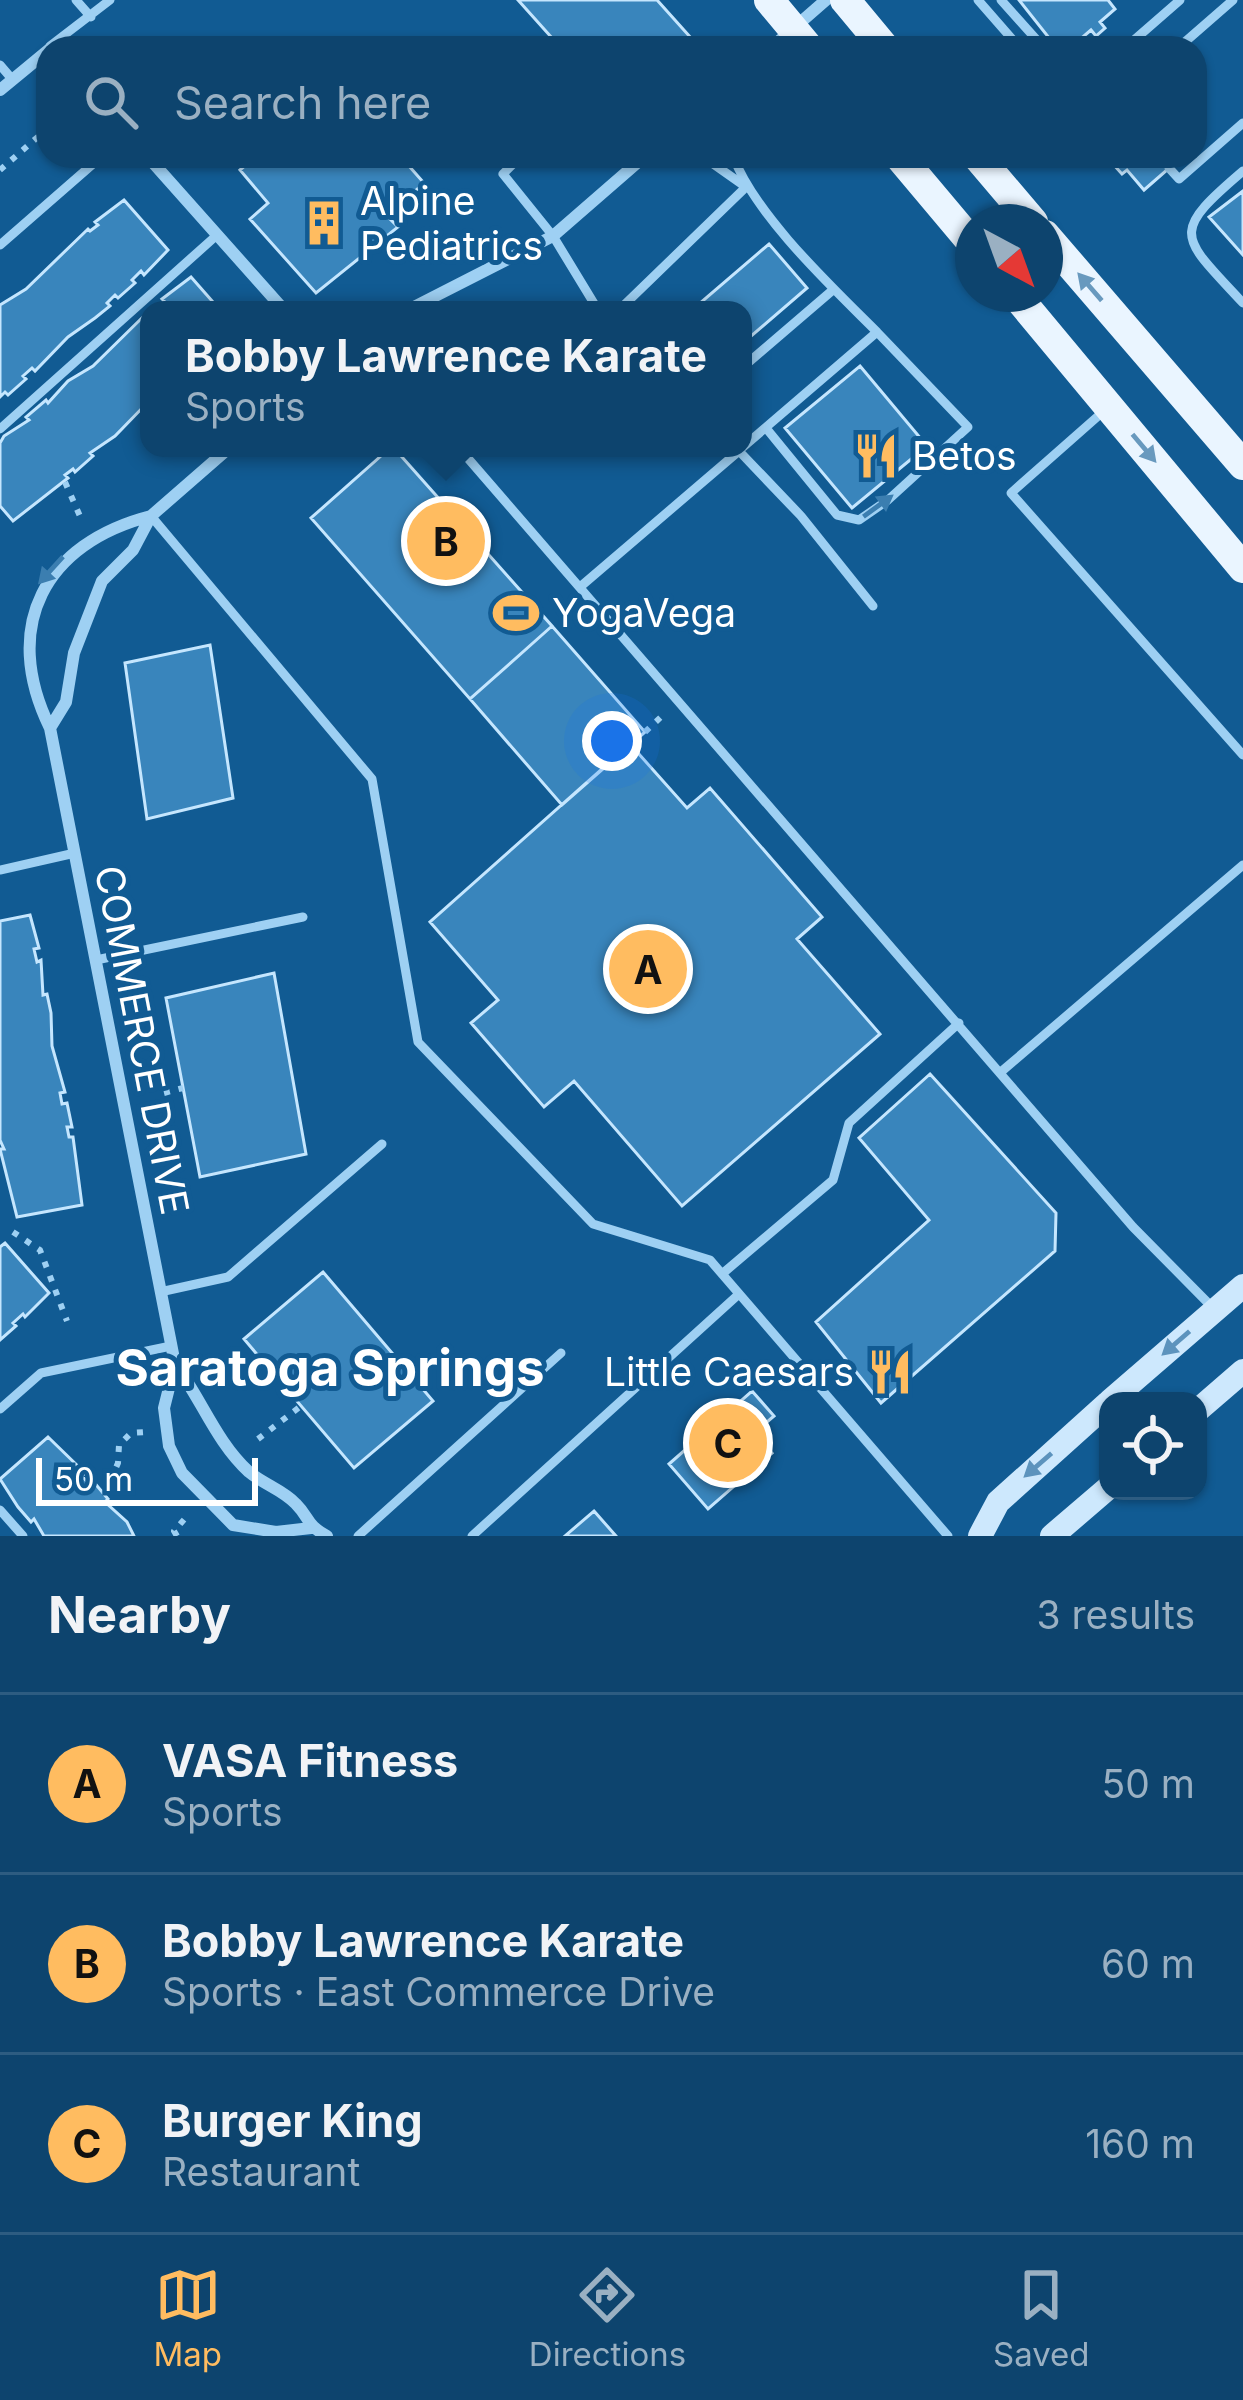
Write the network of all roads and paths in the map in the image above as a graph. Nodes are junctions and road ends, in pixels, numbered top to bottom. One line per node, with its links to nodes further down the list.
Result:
1 (76, 0): 10 (lane)
2 (110, 0): 10 (lane)
3 (769, 0): 12 (main road)
4 (826, 0): 13 (street)
5 (845, 0): 14 (main road)
6 (978, 0): 15 (lane)
7 (1001, 0): 16 (lane)
8 (1180, 0): 17 (lane)
9 (1233, 0): 18 (lane)
10 (91, 16): 11 (lane)
11 (65, 36)
12 (788, 36)
13 (796, 36)
14 (875, 36)
15 (1010, 36)
16 (1033, 36)
17 (1139, 36)
18 (1192, 36)
19 (36, 59): 21 (street)
20 (0, 65): 21 (lane)
21 (12, 79): 22 (street)
22 (0, 90)
23 (1243, 123): 25 (lane)
24 (36, 138): 36 (path)
25 (1207, 155)
26 (88, 168): 43 (lane)
27 (158, 168): 41 (street)
28 (508, 168): 42 (lane)
29 (631, 168): 42 (street)
30 (719, 168): 38 (lane)
31 (738, 168): 38 (lane)
32 (909, 168): 40 (main road)
33 (987, 168): 39 (main road)
34 (1169, 168): 35 (lane)
35 (1192, 168)
36 (0, 170)
37 (1243, 171): 51 (lane)
38 (746, 187): 45 (lane); 50 (lane)
39 (1018, 204)
40 (955, 223)
41 (217, 235): 46 (lane); 47 (street)
42 (553, 236): 48 (street); 49 (lane)
43 (0, 244)
44 (1063, 257): 64 (main road, one-way to 44)
45 (834, 290): 54 (lane); 55 (lane)
46 (143, 301)
47 (276, 301)
48 (425, 301)
49 (593, 301)
50 (628, 301)
51 (1243, 303)
52 (140, 304): 58 (lane)
53 (1030, 312): 56 (main road)
54 (877, 332): 57 (lane); 57 (lane, one-way to 54)
55 (752, 359)
56 (1109, 407): 68 (main road, one-way to 68); 74 (lane)
57 (766, 428): 59 (lane)
58 (0, 429)
59 (752, 440)
60 (219, 457): 66 (street)
61 (467, 457): 69 (lane)
62 (732, 457): 69 (lane)
63 (748, 457): 70 (lane)
64 (1243, 465)
65 (65, 482): 67 (path)
66 (152, 516): 72 (street); 72 (street, COMMERCE DRIVE, one-way to 72); 86 (lane)
67 (83, 523)
68 (1243, 568)
69 (580, 587): 80 (lane)
70 (873, 605)
71 (663, 715): 73 (path)
72 (50, 728): 75 (street, COMMERCE DRIVE)
73 (645, 731)
74 (1243, 755)
75 (75, 853): 77 (lane); 79 (street, COMMERCE DRIVE)
76 (1243, 865): 81 (lane)
77 (0, 869)
78 (303, 916): 79 (lane)
79 (96, 960): 88 (street, COMMERCE DRIVE)
80 (959, 1023): 81 (lane); 86 (lane)
81 (1002, 1071): 90 (lane)
82 (183, 1088): 83 (path)
83 (164, 1093)
84 (382, 1144): 88 (lane)
85 (13, 1232): 91 (path)
86 (722, 1274): 89 (lane)
87 (1243, 1286): 90 (main road)
88 (160, 1292): 92 (street, COMMERCE DRIVE)
89 (739, 1294): 112 (lane); 113 (lane)
90 (1214, 1310): 96 (main road, one-way to 96)
91 (67, 1321)
92 (171, 1346): 94 (street, COMMERCE DRIVE); 99 (lane)
93 (561, 1352): 111 (lane)
94 (175, 1364): 107 (street, COMMERCE DRIVE); 107 (street, COMMERCE DRIVE)
95 (1243, 1372): 97 (main road)
96 (1120, 1392)
97 (1207, 1402)
98 (302, 1406): 102 (path)
99 (0, 1408)
100 (1099, 1411): 114 (main road, one-way to 114)
101 (150, 1432): 103 (path)
102 (258, 1439)
103 (104, 1494)
104 (1099, 1496): 115 (main road)
105 (0, 1510): 108 (lane)
106 (189, 1514): 109 (path)
107 (310, 1528): 110 (street, COMMERCE DRIVE)
108 (22, 1536)
109 (177, 1536)
110 (327, 1536)
111 (358, 1536)
112 (472, 1536)
113 (948, 1536)
114 (980, 1536)
115 (1052, 1536)

